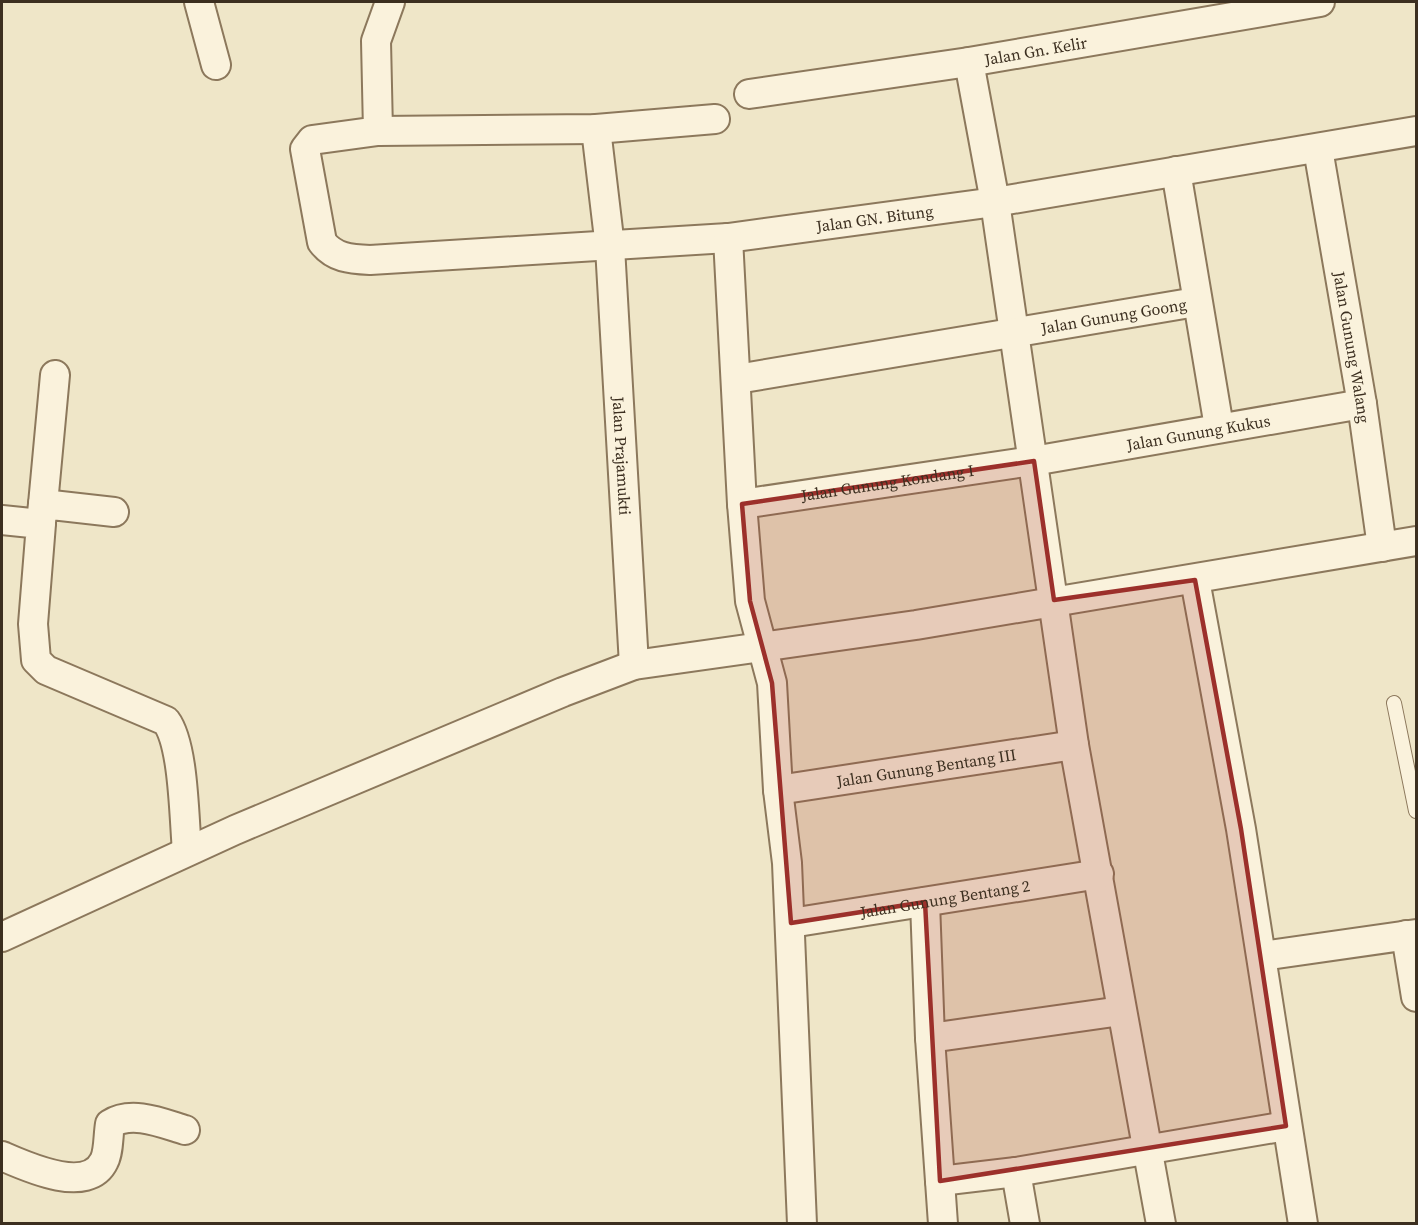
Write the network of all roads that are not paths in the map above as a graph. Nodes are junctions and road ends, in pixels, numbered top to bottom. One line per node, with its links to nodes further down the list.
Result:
1 (199, 2): 5 (street)
2 (390, 2): 9 (street)
3 (1320, 2): 4 (street, Jalan Gn. Kelir)
4 (969, 62): 6 (street, Jalan Gn. Kelir); 13 (street)
5 (216, 65)
6 (749, 93)
7 (715, 119): 8 (street)
8 (596, 129): 9 (street); 15 (street, Jalan Prajamukti)
9 (378, 131): 15 (street, Jalan GN. Bitung)
10 (1416, 131): 11 (street, Jalan GN. Bitung)
11 (1318, 148): 12 (street, Jalan GN. Bitung); 20 (street, Jalan Gunung Walang)
12 (1176, 171): 13 (street, Jalan GN. Bitung); 16 (street)
13 (995, 202): 14 (street, Jalan GN. Bitung); 17 (street)
14 (728, 238): 15 (street, Jalan GN. Bitung); 19 (street)
15 (610, 247): 32 (street, Jalan Prajamukti)
16 (1196, 302): 17 (street, Jalan Gunung Goong); 21 (street, Jalan Gunung Goong)
17 (1014, 333): 19 (street, Jalan Gunung Goong); 22 (street)
18 (55, 375): 25 (street)
19 (737, 379): 23 (street)
20 (1362, 404): 21 (street, Jalan Gunung Kukus); 28 (street, Jalan Gunung Walang)
21 (1219, 427): 22 (street, Jalan Gunung Kukus)
22 (1034, 461): 23 (street, Jalan Gunung Kondang I); 30 (street)
23 (742, 504): 31 (street)
24 (114, 512): 25 (street)
25 (42, 514): 26 (street); 37 (street)
26 (2, 520)
27 (1416, 541): 28 (street)
28 (1382, 547): 29 (street)
29 (1195, 580): 30 (street); 43 (street)
30 (1054, 600): 31 (street); 34 (street)
31 (760, 645): 32 (street); 35 (street)
32 (634, 665): 37 (street)
33 (1394, 703): 36 (lane)
34 (1074, 745): 35 (street, Jalan Gunung Bentang III); 38 (street)
35 (778, 790): 40 (street)
36 (1416, 811)
37 (187, 851): 42 (street)
38 (1099, 874): 39 (street, Jalan Gunung Bentang 2); 45 (street)
39 (925, 902): 40 (street, Jalan Gunung Bentang 2); 46 (street)
40 (791, 923): 53 (street)
41 (1411, 934): 43 (street); 44 (street)
42 (2, 937)
43 (1262, 956): 47 (street)
44 (1416, 997)
45 (1121, 1011): 46 (street); 49 (street)
46 (930, 1038): 52 (street)
47 (1286, 1126): 49 (street); 57 (street)
48 (185, 1130): 50 (street)
49 (1147, 1150): 51 (street); 56 (street)
50 (2, 1156)
51 (1016, 1172): 52 (street); 55 (street)
52 (940, 1181): 54 (street)
53 (802, 1224)
54 (943, 1224)
55 (1025, 1224)
56 (1161, 1224)
57 (1303, 1224)

